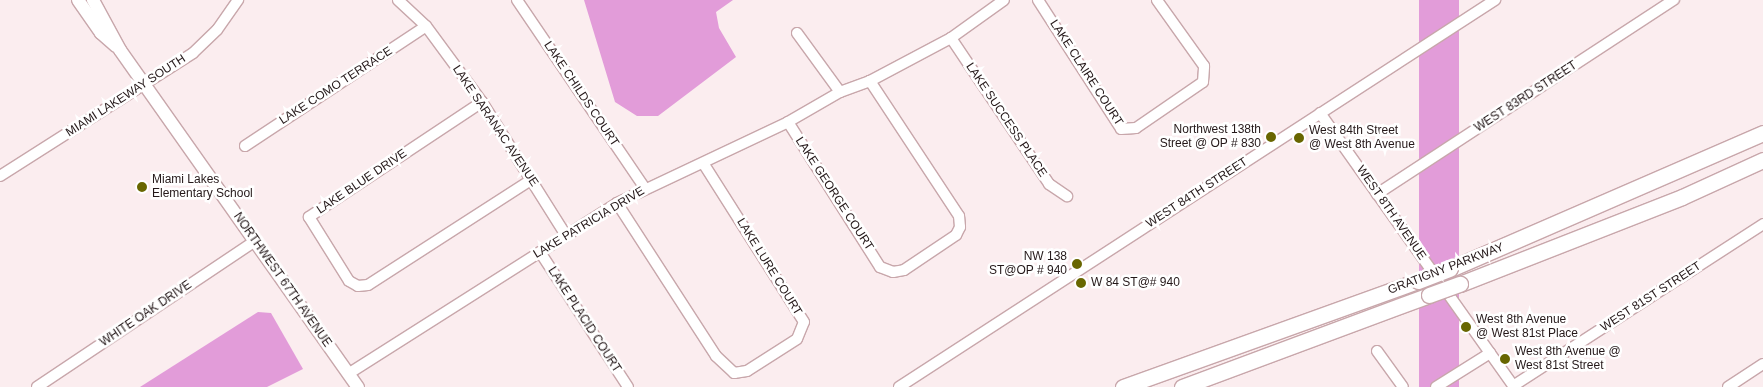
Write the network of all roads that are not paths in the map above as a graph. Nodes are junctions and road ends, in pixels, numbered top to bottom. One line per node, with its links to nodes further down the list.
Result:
1 (78, 0): 14 (main road, NORTHWEST 67TH AVENUE)
2 (93, 0): 14 (main road, NORTHWEST 67TH AVENUE)
3 (238, 0): 16 (street, MIAMI LAKEWAY SOUTH)
4 (398, 0): 11 (street, LAKE SARANAC AVENUE)
5 (517, 0): 27 (street, LAKE CHILDS COURT)
6 (1004, 0): 13 (street, LAKE PATRICIA DRIVE)
7 (1038, 0): 8 (street, LAKE CLAIRE COURT)
8 (1158, 0)
9 (1495, 0): 19 (street, WEST 84TH STREET)
10 (1674, 0): 28 (street, WEST 83RD STREET)
11 (426, 26): 18 (street, LAKE SARANAC AVENUE); 22 (street, LAKE COMO TERRACE)
12 (797, 33): 17 (street)
13 (951, 38): 15 (street, LAKE PATRICIA DRIVE); 29 (street, LAKE SUCCESS PLACE)
14 (120, 50): 16 (main road, NORTHWEST 67TH AVENUE)
15 (870, 81): 17 (street, LAKE PATRICIA DRIVE); 20 (street, LAKE GEORGE COURT)
16 (145, 85): 25 (street, MIAMI LAKEWAY SOUTH); 33 (main road, NORTHWEST 67TH AVENUE)
17 (840, 92): 20 (street, LAKE PATRICIA DRIVE)
18 (482, 102): 26 (street, LAKE SARANAC AVENUE); 26 (street, LAKE BLUE DRIVE)
19 (1320, 112): 28 (street, WEST 8TH AVENUE); 42 (street, WEST 84TH STREET)
20 (788, 122): 24 (street, LAKE PATRICIA DRIVE)
21 (1759, 135): 43 (highway, GRATIGNY PARKWAY, bridge)
22 (245, 146)
23 (1763, 160): 44 (highway, GRATIGNY PARKWAY, bridge)
24 (703, 163): 27 (street, LAKE PATRICIA DRIVE); 30 (street, LAKE LURE COURT)
25 (0, 176)
26 (531, 180): 32 (street, LAKE SARANAC AVENUE)
27 (645, 188): 30 (street, LAKE PATRICIA DRIVE)
28 (1377, 194): 36 (street, WEST 8TH AVENUE)
29 (1067, 196)
30 (617, 203): 32 (street, LAKE PATRICIA DRIVE)
31 (1763, 224): 47 (street, WEST 81ST STREET)
32 (566, 234): 34 (street, LAKE PATRICIA DRIVE)
33 (254, 241): 38 (main road, NORTHWEST 67TH AVENUE); 39 (street, WHITE OAK DRIVE)
34 (540, 252): 38 (street, LAKE PATRICIA DRIVE); 41 (street, LAKE PLACID COURT)
35 (1377, 351): 45 (street)
36 (1490, 353): 46 (street); 47 (street, WEST 8TH AVENUE)
37 (1763, 364): 48 (street)
38 (348, 374): 40 (main road, NORTHWEST 67TH AVENUE)
39 (37, 387)
40 (358, 387)
41 (628, 387)
42 (899, 387)
43 (1123, 387)
44 (1182, 387)
45 (1403, 387)
46 (1436, 387)
47 (1513, 387)
48 (1728, 387)

